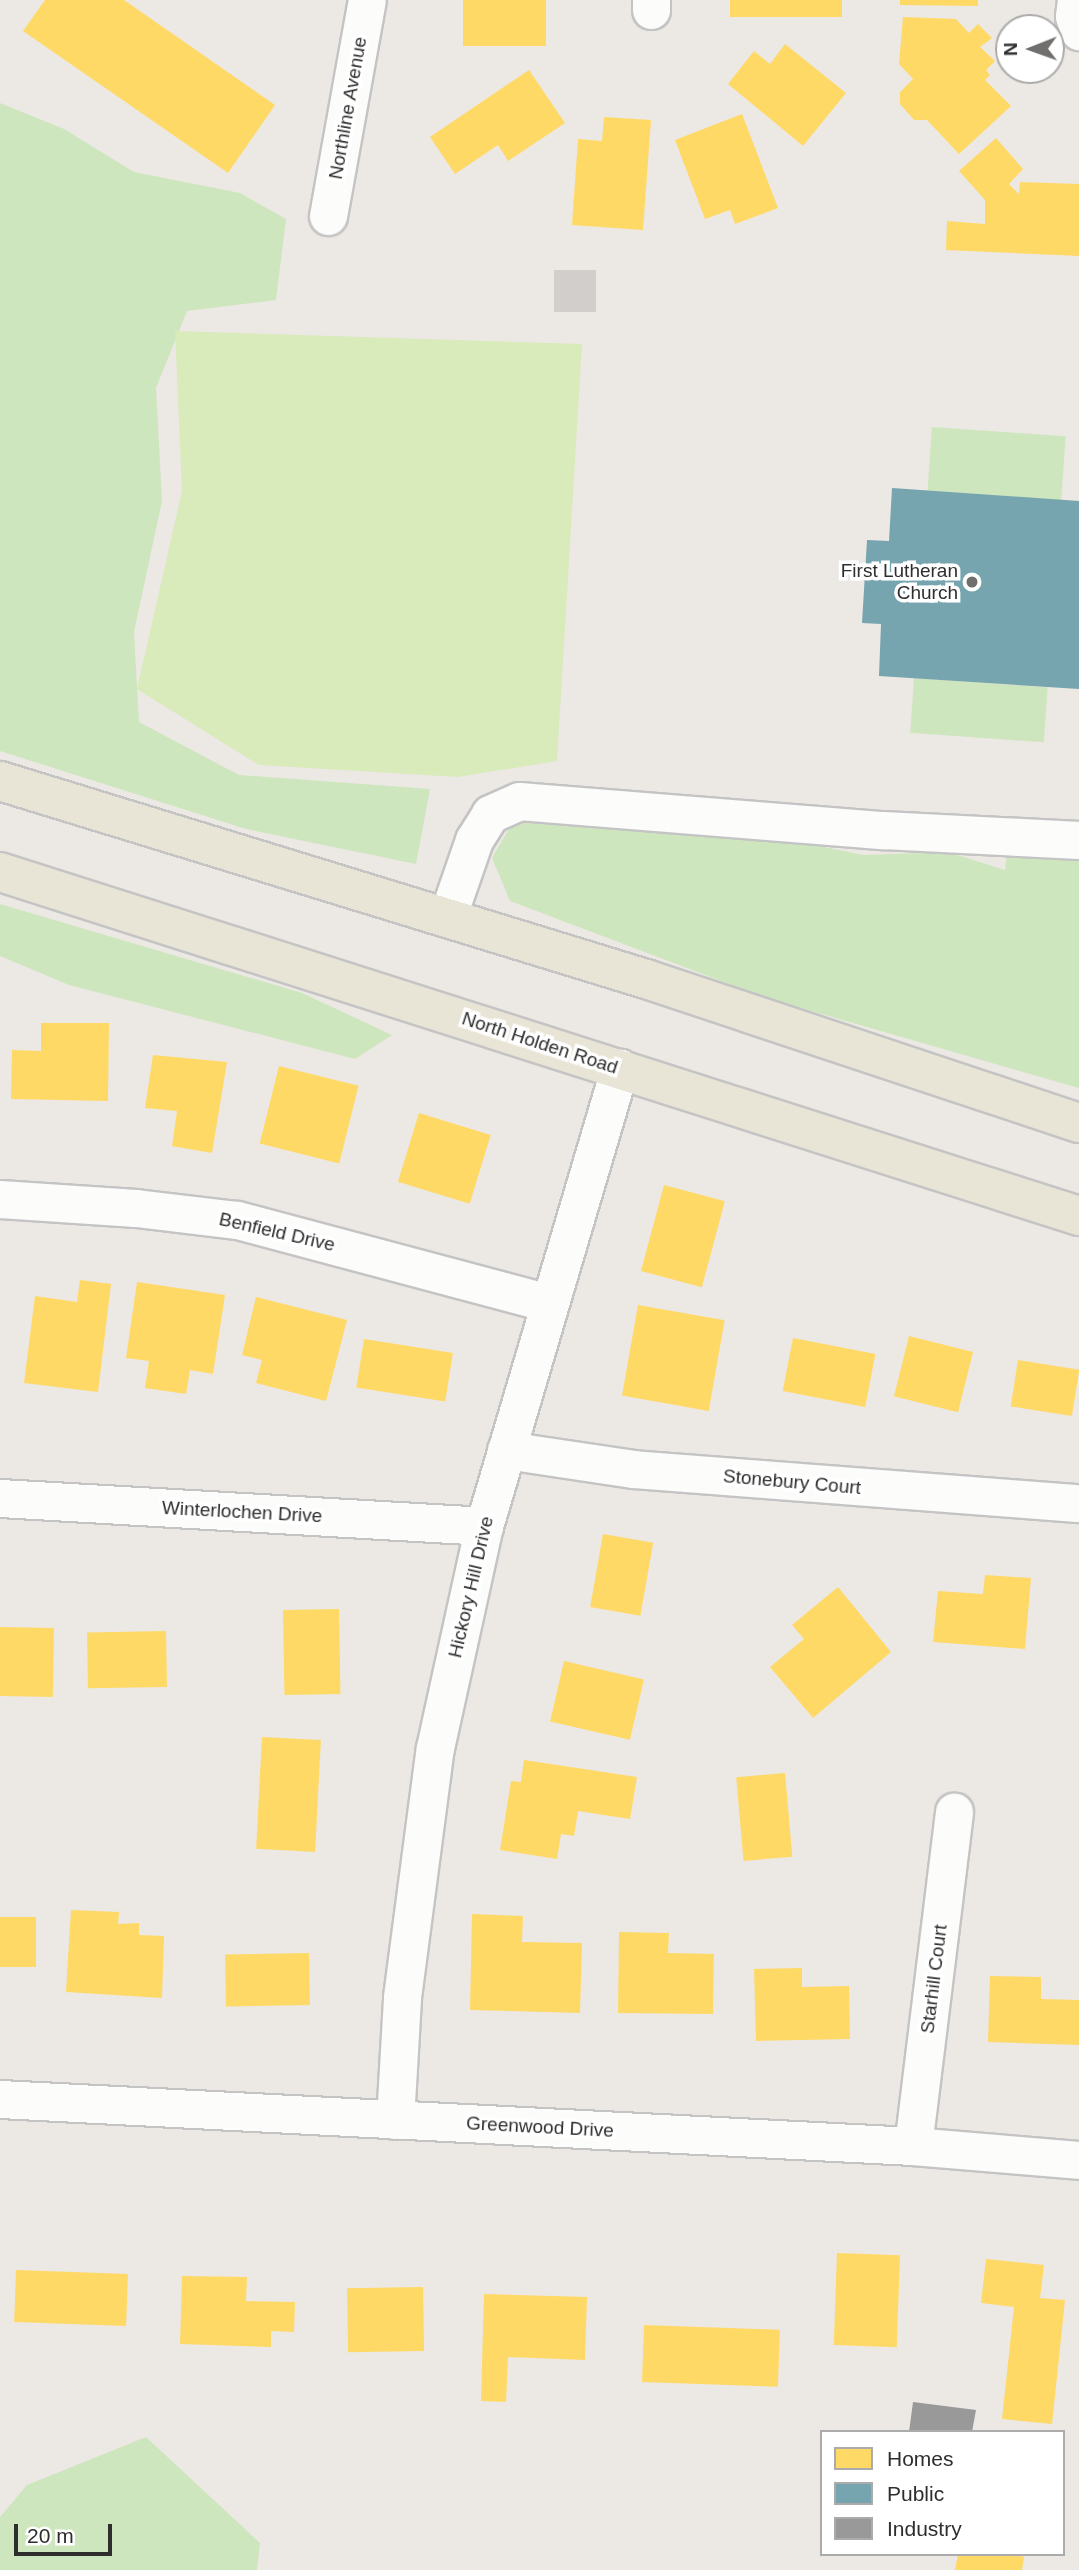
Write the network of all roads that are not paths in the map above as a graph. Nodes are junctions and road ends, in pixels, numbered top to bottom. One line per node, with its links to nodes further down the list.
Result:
1 (367, 0): 4 (street, Northline Avenue)
2 (1076, 0): 3 (street)
3 (1079, 31)
4 (328, 216)
5 (0, 781): 8 (main road)
6 (1079, 840): 8 (street)
7 (0, 872): 9 (main road, North Holden Road)
8 (447, 918): 10 (main road)
9 (620, 1068): 12 (main road, North Holden Road); 13 (street, Hickory Hill Drive)
10 (1079, 1123)
11 (0, 1199): 13 (street, Benfield Drive)
12 (1079, 1216)
13 (548, 1303): 14 (street, Hickory Hill Drive)
14 (506, 1450): 16 (street, Stonebury Court); 17 (street, Hickory Hill Drive)
15 (0, 1498): 17 (street, Winterlochen Drive)
16 (1079, 1503)
17 (484, 1526): 20 (street, Hickory Hill Drive)
18 (954, 1811): 21 (street, Starhill Court)
19 (0, 2099): 20 (street, Greenwood Drive)
20 (395, 2120): 21 (street, Greenwood Drive)
21 (913, 2146): 22 (street, Greenwood Drive)
22 (1079, 2160)

